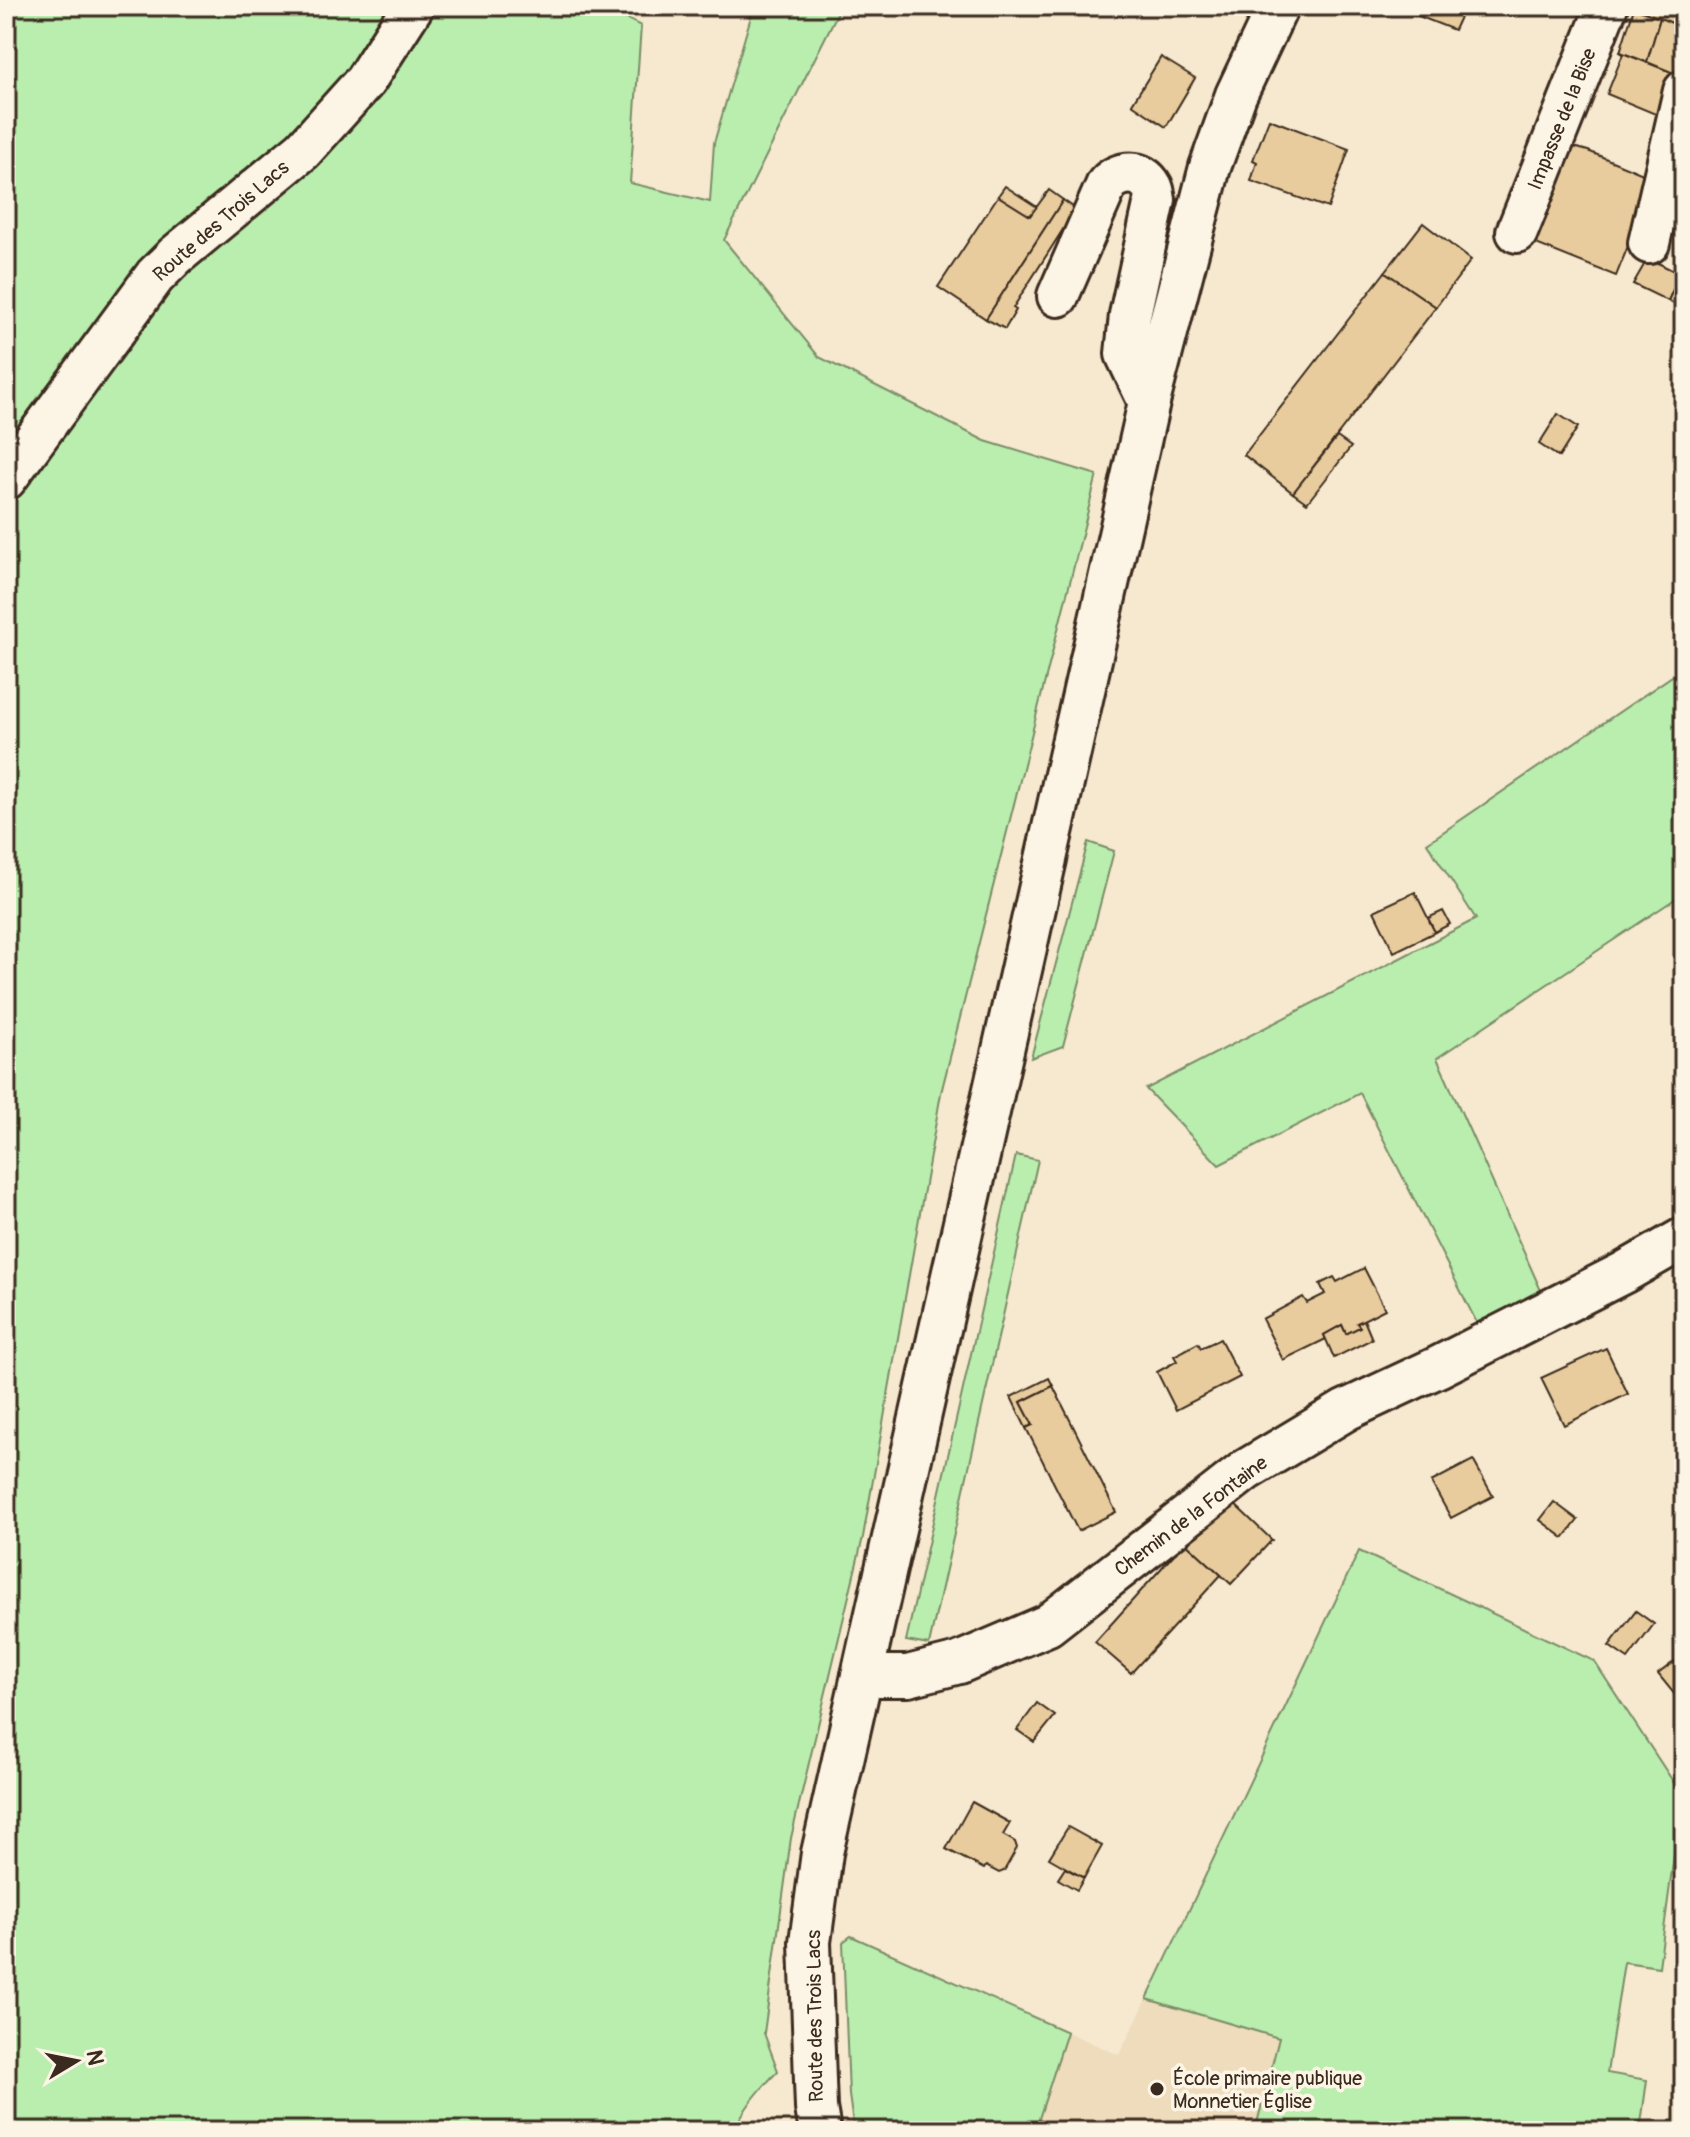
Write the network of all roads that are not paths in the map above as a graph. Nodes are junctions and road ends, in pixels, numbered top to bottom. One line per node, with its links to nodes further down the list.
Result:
1 (413, 6): 9 (street, Route des Trois Lacs)
2 (1278, 6): 8 (street, Route des Trois Lacs)
3 (1607, 6): 5 (street, Impasse de la Bise)
4 (1683, 98): 6 (street)
5 (1517, 232)
6 (1649, 243)
7 (1058, 296): 8 (street)
8 (1149, 402): 11 (street, Route des Trois Lacs)
9 (6, 479)
10 (1684, 1238): 11 (street, Chemin de la Fontaine)
11 (862, 1676): 12 (street, Route des Trois Lacs)
12 (820, 2131)

